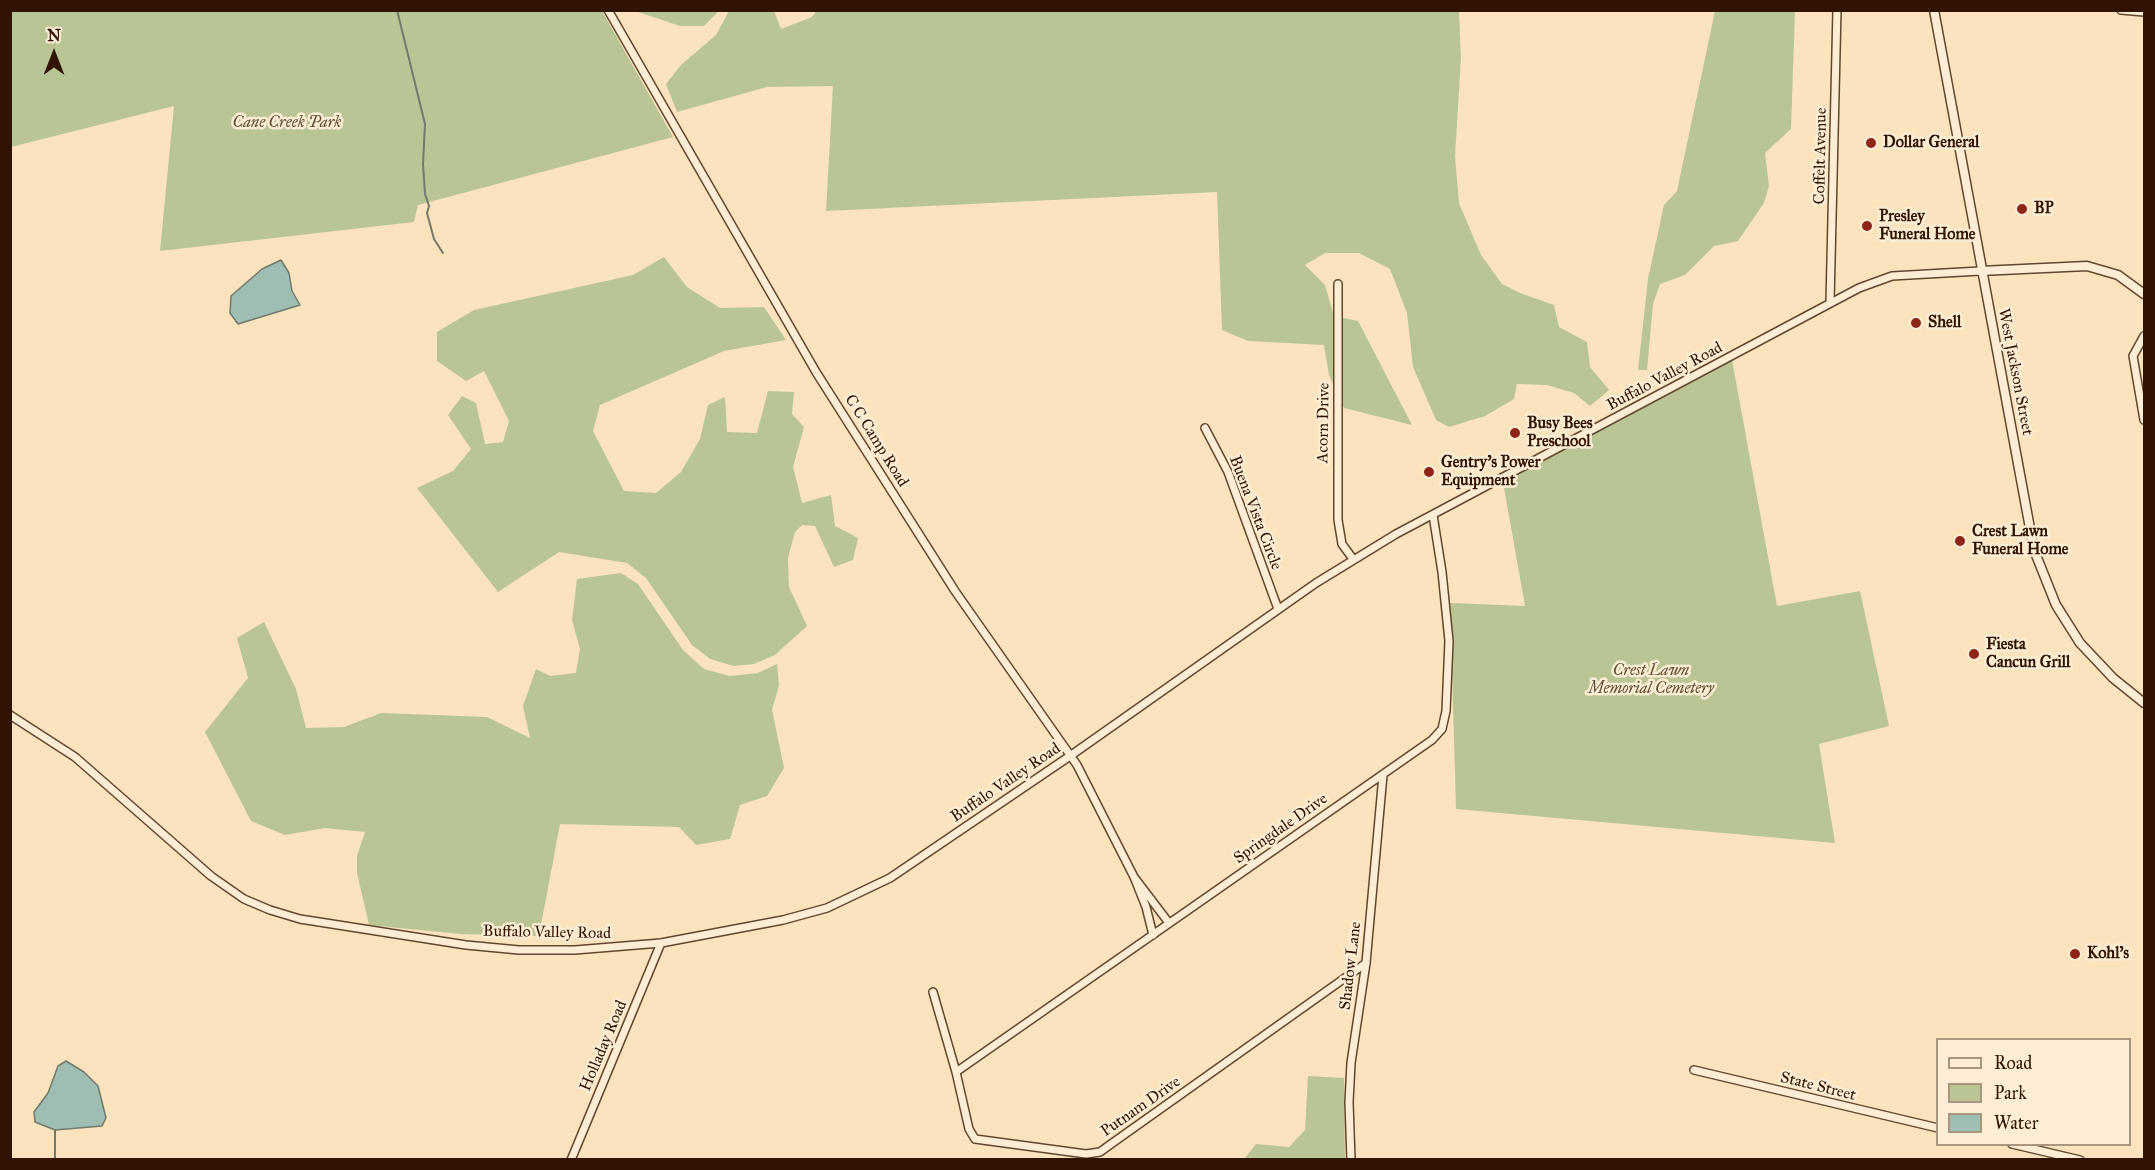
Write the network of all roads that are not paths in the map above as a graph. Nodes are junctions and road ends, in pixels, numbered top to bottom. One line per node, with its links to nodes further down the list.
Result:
1 (608, 10): 19 (street, C C Camp Road)
2 (1837, 10): 9 (street, Coffelt Avenue)
3 (1934, 10): 6 (street, West Jackson Street)
4 (2121, 10): 5 (street)
5 (2145, 12)
6 (1980, 271): 8 (street); 9 (street, Buffalo Valley Road); 17 (street, West Jackson Street)
7 (1338, 284): 15 (street, Acorn Drive)
8 (2145, 294)
9 (1830, 302): 14 (street, Buffalo Valley Road)
10 (2145, 336): 11 (street)
11 (2142, 386): 12 (street)
12 (2145, 420)
13 (1205, 428): 16 (street, Buena Vista Circle)
14 (1433, 514): 15 (street, Buffalo Valley Road); 20 (street, Springdale Drive)
15 (1353, 559): 16 (street, Buffalo Valley Road)
16 (1278, 609): 19 (street, Buffalo Valley Road)
17 (2145, 703)
18 (10, 714): 24 (street, Buffalo Valley Road)
19 (1070, 756): 21 (street, C C Camp Road); 24 (street, Buffalo Valley Road)
20 (1383, 775): 22 (street, Springdale Drive); 25 (street, Shadow Lane)
21 (1134, 877): 22 (street); 23 (street)
22 (1169, 923): 23 (street, Springdale Drive)
23 (1152, 935): 28 (street, Springdale Drive)
24 (661, 943): 31 (street, Holladay Road)
25 (1366, 963): 28 (street, Putnam Drive); 32 (street, Shadow Lane)
26 (933, 992): 28 (street, Putnam Drive)
27 (1694, 1070): 29 (street, State Street)
28 (956, 1072)
29 (1936, 1128)
30 (2020, 1146): 33 (street)
31 (571, 1160)
32 (1351, 1160)
33 (2080, 1160)

